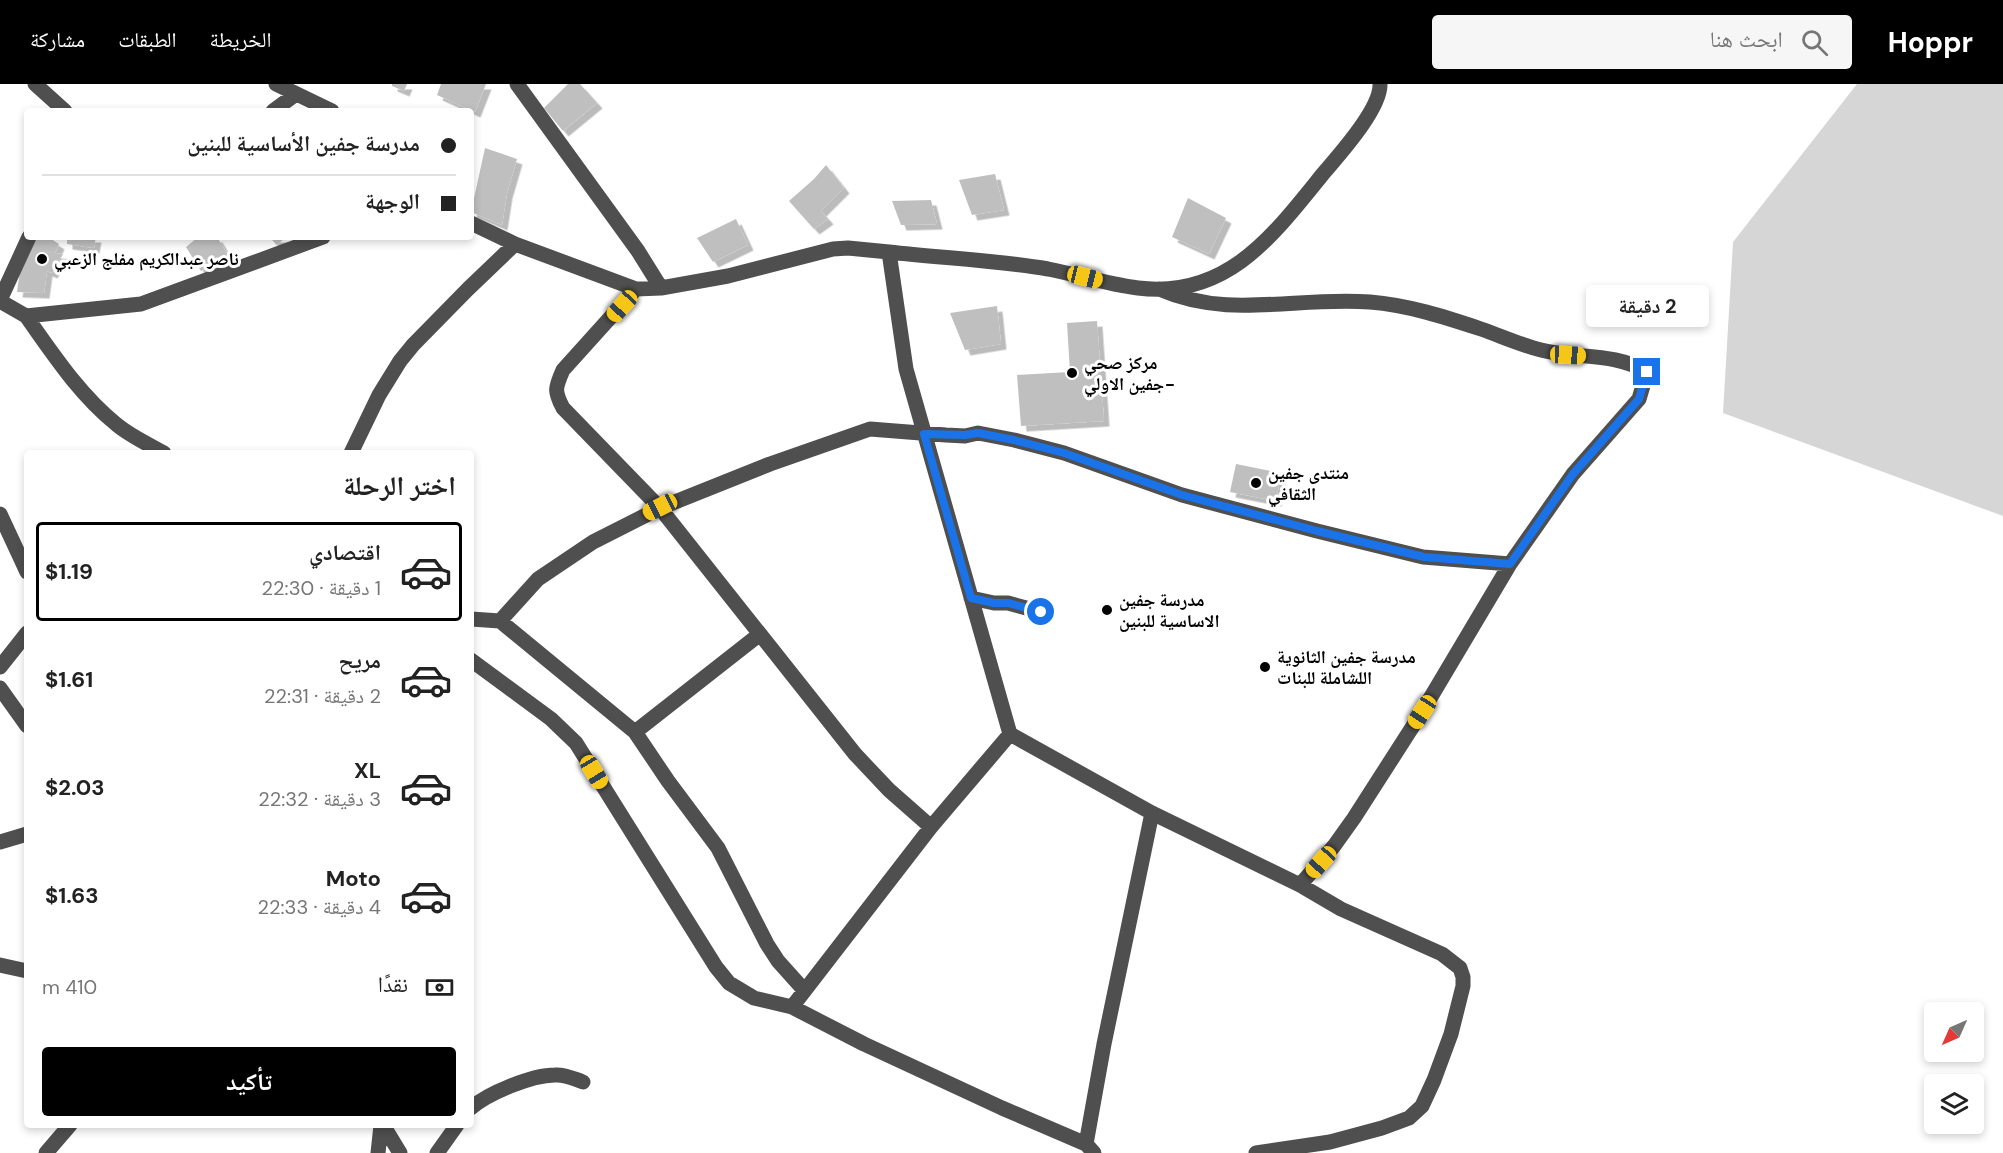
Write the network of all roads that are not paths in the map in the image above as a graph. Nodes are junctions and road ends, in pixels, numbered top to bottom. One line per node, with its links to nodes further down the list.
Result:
1 (35, 84): 6 (street)
2 (276, 84): 5 (street)
3 (517, 84): 14 (street)
4 (1382, 86): 15 (street)
5 (296, 94): 7 (street); 8 (street)
6 (62, 108)
7 (277, 108)
8 (326, 108)
9 (474, 224): 12 (street)
10 (28, 240): 17 (street)
11 (315, 240): 18 (street)
12 (515, 244): 16 (street); 21 (street)
13 (890, 252): 14 (street); 15 (street); 19 (street)
14 (661, 288): 16 (street)
15 (1159, 289): 24 (street)
16 (636, 290): 22 (street)
17 (0, 301): 18 (street)
18 (26, 316): 20 (street)
19 (924, 434): 22 (street); 24 (street); 26 (street)
20 (159, 450)
21 (352, 450)
22 (660, 507): 29 (street); 30 (street)
23 (0, 514): 25 (street)
24 (1510, 564): 42 (street)
25 (24, 566)
26 (971, 598): 27 (street); 37 (street)
27 (1041, 612)
28 (474, 619): 29 (street)
29 (501, 621): 36 (street)
30 (760, 634): 36 (street); 39 (street)
31 (24, 637): 33 (street)
32 (474, 662): 46 (street)
33 (0, 667)
34 (0, 688): 35 (street)
35 (24, 722)
36 (635, 732): 45 (street)
37 (1010, 734): 38 (street); 39 (street)
38 (1152, 813): 42 (street); 53 (street)
39 (931, 827): 45 (street)
40 (24, 835): 41 (street)
41 (0, 842)
42 (1300, 885): 58 (street)
43 (0, 965): 44 (street)
44 (24, 970)
45 (804, 990): 46 (street)
46 (792, 1007): 53 (street)
47 (583, 1082): 48 (street)
48 (474, 1106)
49 (67, 1128): 54 (street)
50 (382, 1128): 55 (street)
51 (384, 1128): 56 (street)
52 (455, 1128): 57 (street)
53 (1090, 1149)
54 (46, 1153)
55 (378, 1153)
56 (400, 1153)
57 (437, 1153)
58 (1256, 1153)

